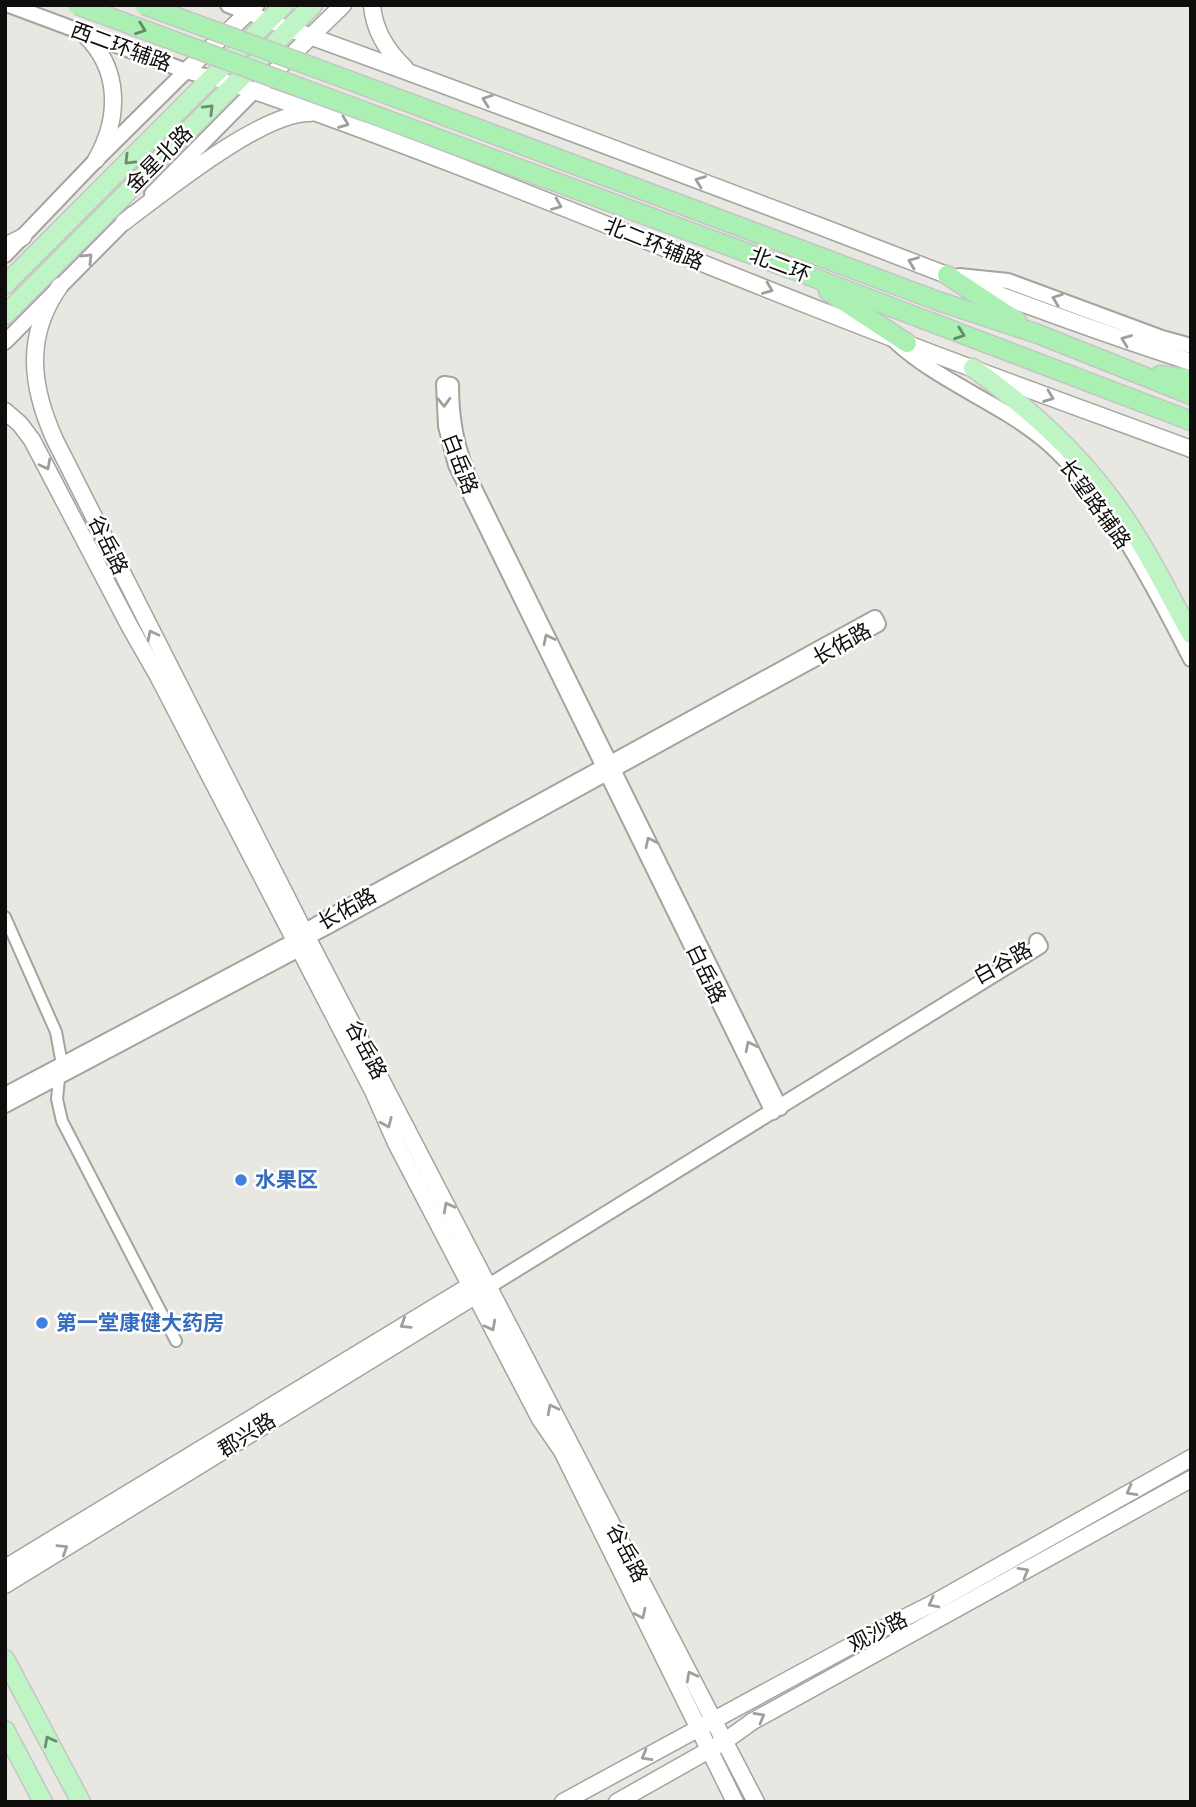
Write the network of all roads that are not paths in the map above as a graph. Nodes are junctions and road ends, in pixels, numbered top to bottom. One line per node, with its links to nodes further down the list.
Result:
1 (9, 5): 12 (street, 西二环辅路)
2 (77, 5): 25 (highway, 北二环, one-way to 25, bridge)
3 (144, 5): 30 (highway, 北二环, bridge)
4 (228, 5): 9 (street)
5 (284, 5): 10 (main road, 金星北路)
6 (313, 5): 11 (main road, 金星北路)
7 (343, 5): 13 (main road)
8 (372, 5): 15 (main road)
9 (252, 9): 10 (street); 14 (main road)
10 (268, 21): 11 (street); 16 (main road, 金星北路)
11 (290, 29): 13 (main road); 17 (main road, 金星北路)
12 (84, 34): 14 (street, 西二环辅路); 20 (main road)
13 (311, 37): 15 (main road); 18 (main road)
14 (186, 71): 16 (street, 西二环辅路); 20 (street)
15 (409, 72): 26 (main road, one-way to 15)
16 (211, 77): 17 (street, 西二环辅路); 27 (main road, 金星北路, one-way to 27)
17 (234, 84): 18 (main road, 北二环辅路); 29 (main road, 金星北路, one-way to 17)
18 (254, 91): 19 (main road, 北二环辅路); 21 (street)
19 (317, 113): 21 (main road); 31 (main road, 北二环辅路, one-way to 31)
20 (96, 160): 22 (street)
21 (124, 222): 28 (street, one-way to 21)
22 (23, 237): 23 (main road); 24 (street)
23 (5, 246)
24 (5, 256)
25 (799, 272): 31 (highway); 40 (highway, 北二环, one-way to 40)
26 (947, 275): 30 (highway); 33 (street, one-way to 26); 34 (main road, one-way to 26)
27 (5, 285)
28 (60, 286): 32 (street); 46 (main road, 谷岳路, one-way to 28)
29 (5, 314)
30 (1038, 334): 36 (highway, 北二环)
31 (899, 340): 35 (main road, 北二环辅路); 43 (street, 长望路辅路)
32 (5, 342)
33 (1191, 346)
34 (1191, 362)
35 (973, 368): 41 (main road, 北二环辅路, one-way to 41); 42 (main road)
36 (1136, 371): 37 (highway); 38 (highway, 北二环)
37 (1191, 379)
38 (1191, 395)
39 (5, 411): 46 (main road, one-way to 46)
40 (1191, 421)
41 (1191, 449)
42 (1191, 634)
43 (1191, 659)
44 (609, 768): 44 (street, 长佑路); 44 (street, 白岳路, one-way to 44); 46 (street, 长佑路); 50 (street, 白岳路)
45 (5, 917): 47 (street)
46 (301, 940): 47 (street, 长佑路); 51 (main road, 谷岳路)
47 (60, 1071): 48 (street, 长佑路); 49 (street, 长佑路); 52 (street)
48 (5, 1095)
49 (5, 1105)
50 (774, 1106): 50 (street, 白谷路); 51 (street, 白谷路)
51 (480, 1286): 55 (main road, 郡兴路, one-way to 55); 56 (main road, 郡兴路, one-way to 51); 58 (main road, 谷岳路, one-way to 51); 59 (main road, one-way to 59)
52 (176, 1342)
53 (1191, 1458): 58 (main road, 观沙路, one-way to 58)
54 (1191, 1479): 61 (main road, 观沙路, one-way to 54)
55 (5, 1568)
56 (5, 1586)
57 (5, 1658): 64 (main road, one-way to 57)
58 (714, 1719): 59 (main road, 观沙路); 61 (main road, 谷岳路)
59 (697, 1728): 62 (main road); 65 (main road, 观沙路, one-way to 65)
60 (5, 1730): 63 (main road)
61 (725, 1741): 62 (main road, 观沙路); 68 (main road, 谷岳路)
62 (709, 1750): 66 (main road, 观沙路); 67 (main road)
63 (43, 1802)
64 (81, 1802)
65 (563, 1802)
66 (617, 1802)
67 (735, 1802)
68 (756, 1802)

